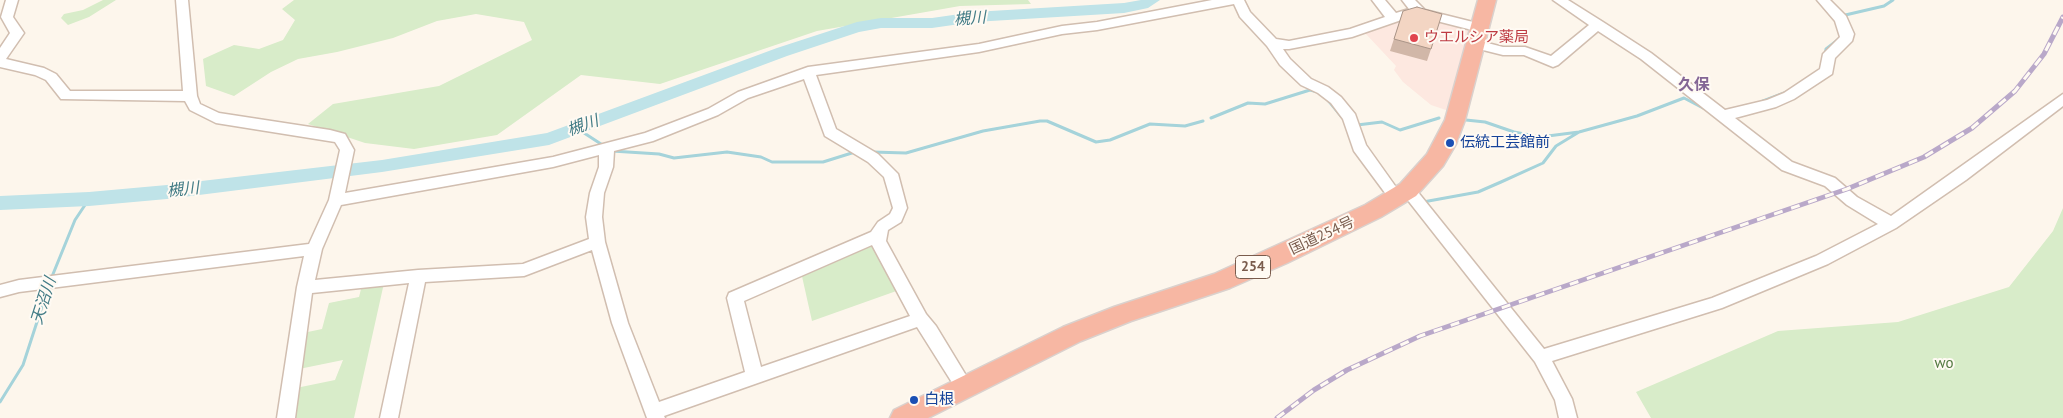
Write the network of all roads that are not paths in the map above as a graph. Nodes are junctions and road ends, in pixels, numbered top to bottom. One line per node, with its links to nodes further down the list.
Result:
1 (12, 0): 15 (street)
2 (182, 0): 18 (street)
3 (1234, 0): 17 (street)
4 (1238, 0): 14 (street)
5 (1378, 0): 11 (street)
6 (1408, 0): 10 (street)
7 (1487, 0): 13 (highway, 国道254号 / 254)
8 (1559, 0): 12 (street)
9 (1823, 0): 20 (street)
10 (1421, 13): 11 (street); 13 (street)
11 (1392, 17): 14 (street)
12 (1598, 25): 13 (street); 20 (street)
13 (1478, 36): 22 (highway, 国道254号 / 254)
14 (1272, 43): 22 (street)
15 (0, 58)
16 (0, 62): 18 (street)
17 (808, 72): 21 (street); 25 (street)
18 (190, 96): 23 (street)
19 (2063, 99): 24 (street)
20 (1724, 116): 24 (street)
21 (607, 148): 23 (street); 26 (street)
22 (1402, 193): 32 (street); 34 (highway, 国道254号 / 254)
23 (336, 198): 27 (street)
24 (1891, 224): 32 (street)
25 (878, 236): 31 (street); 33 (street)
26 (597, 242): 28 (street); 35 (street)
27 (314, 249): 29 (street); 30 (street)
28 (418, 276): 29 (street); 37 (street)
29 (305, 286): 36 (street)
30 (0, 291)
31 (920, 319): 33 (street); 34 (street)
32 (1541, 356): 39 (street)
33 (755, 377): 35 (street)
34 (964, 387): 38 (highway, 国道254号 / 254)
35 (655, 415)
36 (286, 418)
37 (389, 418)
38 (903, 418)
39 (1568, 418)

